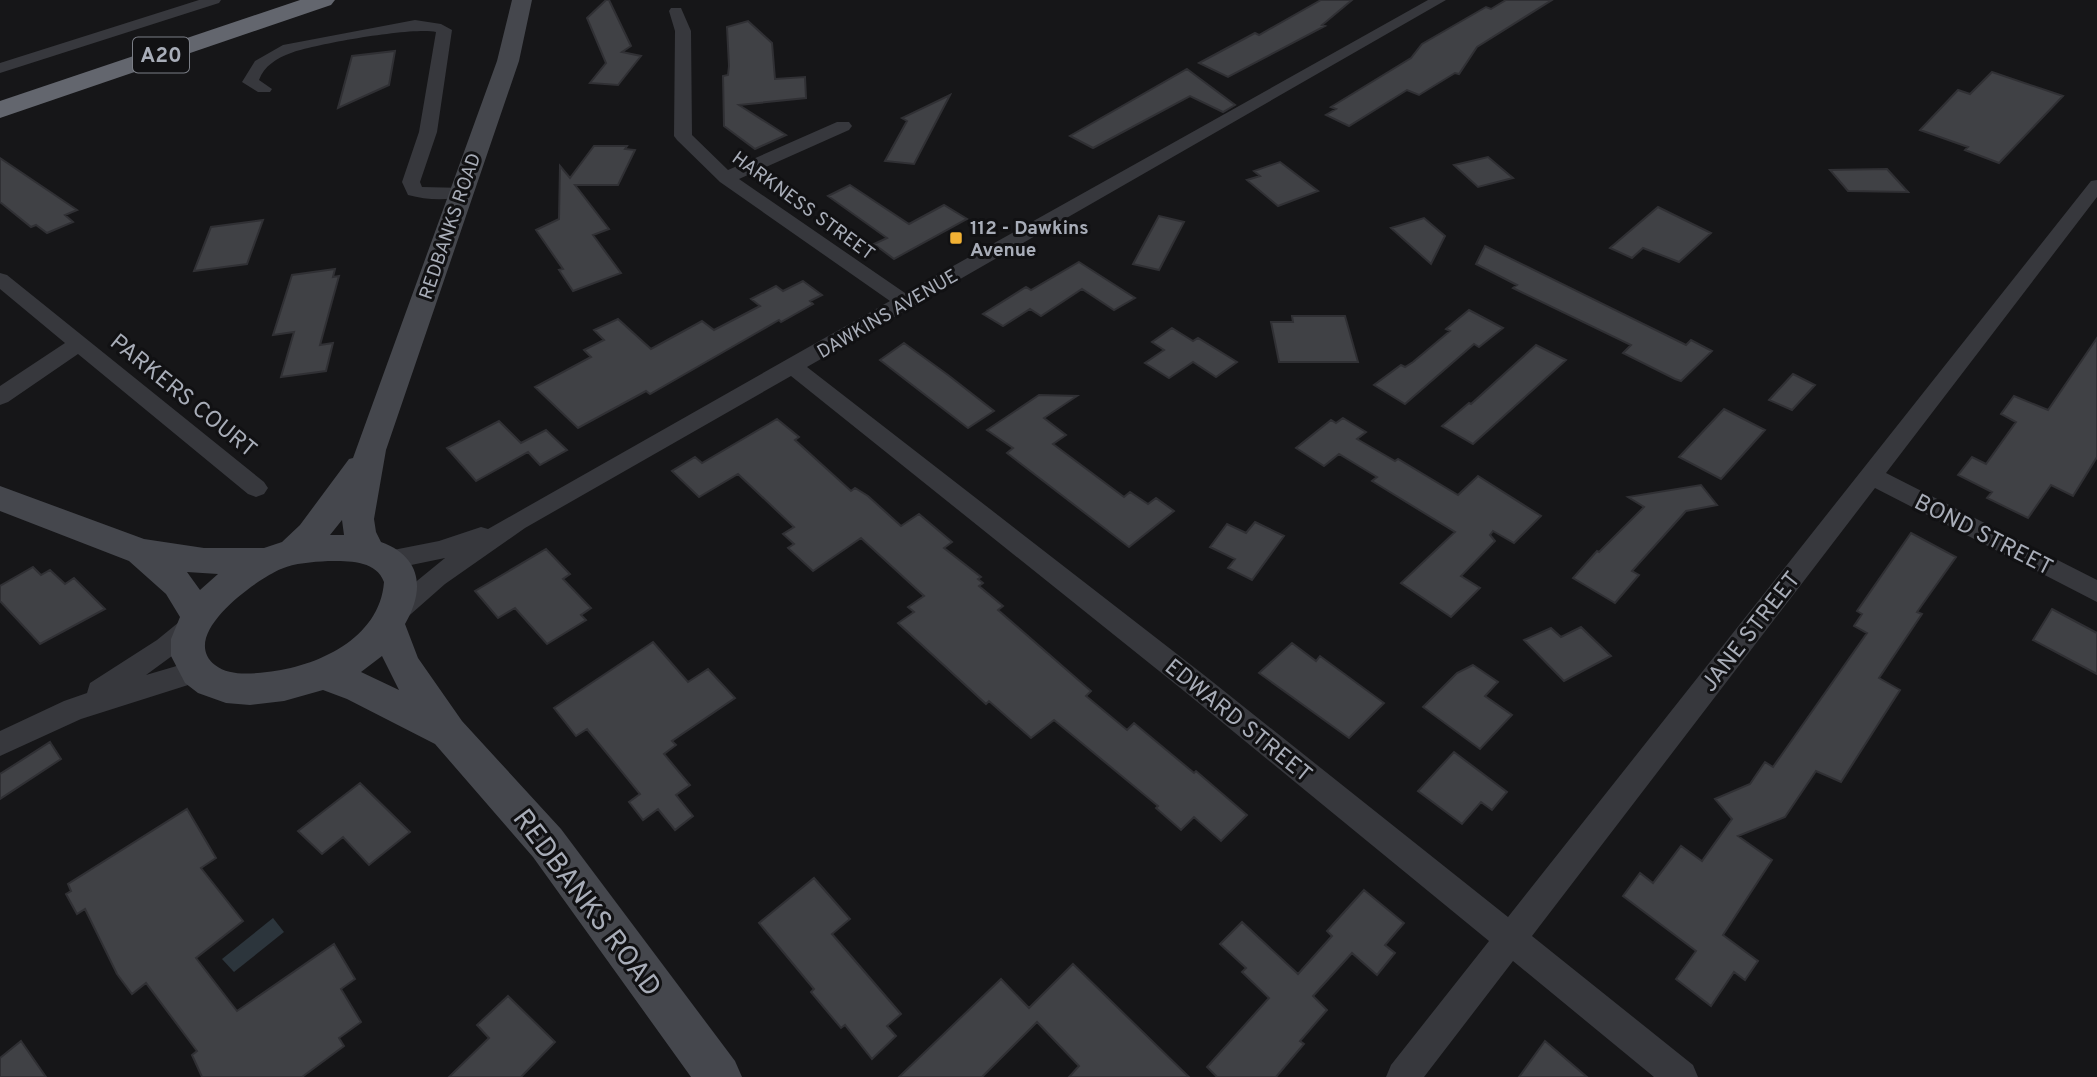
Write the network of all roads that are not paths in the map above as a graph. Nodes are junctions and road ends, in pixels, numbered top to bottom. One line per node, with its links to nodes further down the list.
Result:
1 (214, 0): 7 (street)
2 (260, 0): 9 (highway, A20)
3 (323, 0): 10 (highway, A20)
4 (522, 0): 14 (main road, REDBANKS ROAD)
5 (1439, 0): 16 (street, DAWKINS AVENUE)
6 (676, 11): 12 (street, HARKNESS STREET)
7 (0, 68)
8 (264, 89): 14 (street)
9 (0, 90)
10 (0, 110)
11 (843, 126): 12 (street)
12 (726, 178): 16 (street, HARKNESS STREET)
13 (2097, 186): 21 (street, JANE STREET)
14 (459, 192): 20 (main road, REDBANKS ROAD)
15 (0, 279): 17 (street, PARKERS COURT)
16 (905, 303): 18 (street, DAWKINS AVENUE)
17 (78, 344): 19 (street, PARKERS COURT); 22 (street, PARKERS COURT)
18 (793, 367): 24 (street, DAWKINS AVENUE); 36 (street, EDWARD STREET)
19 (0, 397)
20 (370, 450): 26 (main road, REDBANKS ROAD); 27 (main road, REDBANKS ROAD)
21 (1871, 476): 28 (street, BOND STREET); 36 (street, JANE STREET)
22 (256, 488)
23 (0, 498): 25 (main road)
24 (516, 522): 26 (street, DAWKINS AVENUE); 29 (street, DAWKINS AVENUE)
25 (141, 552): 27 (main road); 30 (main road)
26 (377, 556): 27 (main road); 29 (main road)
27 (279, 557): 30 (main road)
28 (2097, 592)
29 (391, 619): 32 (main road); 34 (main road, REDBANKS ROAD)
30 (196, 621): 31 (main road); 33 (street)
31 (197, 671): 32 (main road); 33 (street)
32 (323, 675): 34 (main road, REDBANKS ROAD)
33 (74, 709): 35 (street)
34 (449, 733): 37 (main road, REDBANKS ROAD)
35 (0, 744)
36 (1511, 939): 38 (street, JANE STREET); 39 (street, EDWARD STREET)
37 (719, 1077)
38 (1404, 1077)
39 (1681, 1077)

